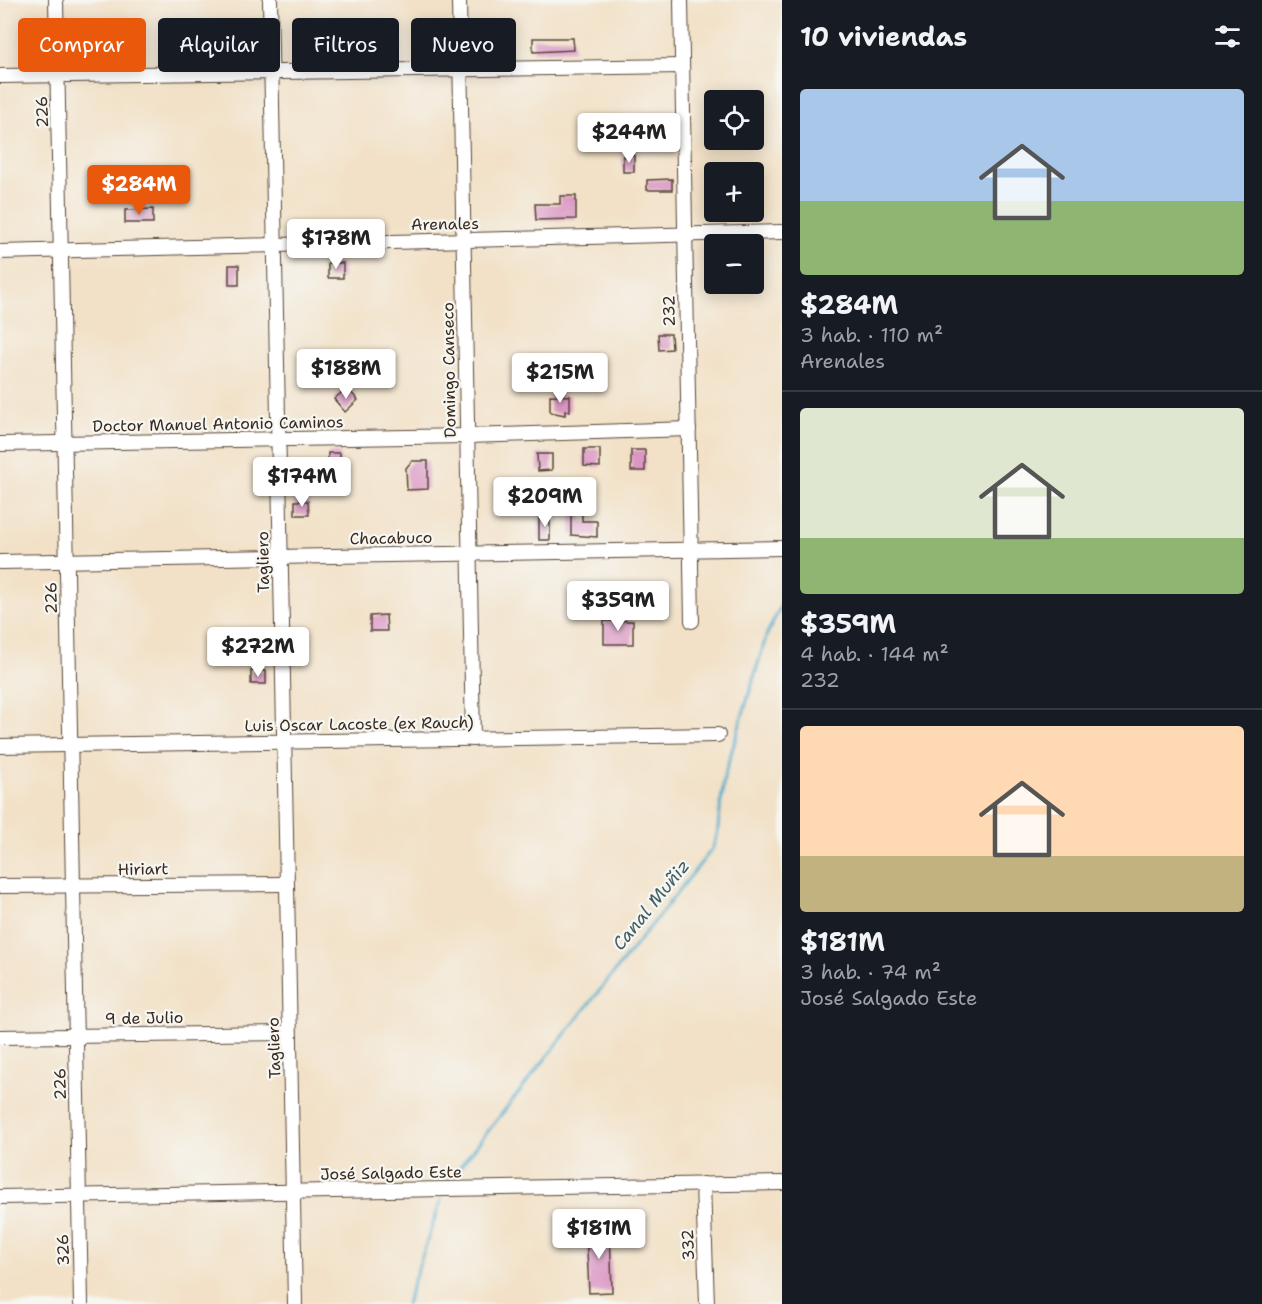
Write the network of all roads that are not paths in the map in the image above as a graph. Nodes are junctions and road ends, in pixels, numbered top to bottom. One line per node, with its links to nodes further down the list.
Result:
1 (56, 0): 13 (street, 226)
2 (270, 0): 5 (street, Tagliero)
3 (459, 0): 6 (street, Domingo Canseco)
4 (681, 0): 7 (street, 232)
5 (270, 18)
6 (459, 18)
7 (682, 66): 8 (street); 16 (street, 232)
8 (516, 68)
9 (411, 70): 11 (street)
10 (271, 72): 13 (street); 18 (street, Tagliero)
11 (280, 72)
12 (460, 72): 17 (street, Domingo Canseco)
13 (57, 75): 14 (street); 19 (street, 226)
14 (0, 76)
15 (782, 232): 16 (street, Arenales)
16 (685, 235): 17 (street, Arenales); 21 (street, 232)
17 (463, 240): 18 (street, Arenales); 22 (street, Domingo Canseco)
18 (274, 244): 19 (street, Arenales); 23 (street, Tagliero)
19 (62, 251): 20 (street, Arenales); 24 (street, 226)
20 (0, 252)
21 (689, 429): 22 (street, Doctor Manuel Antonio Caminos); 27 (street, 232)
22 (467, 436): 23 (street, Doctor Manuel Antonio Caminos); 28 (street, Domingo Canseco)
23 (278, 440): 24 (street, Doctor Manuel Antonio Caminos); 29 (street, Tagliero)
24 (64, 443): 25 (street, Doctor Manuel Antonio Caminos); 30 (street, 226)
25 (0, 444)
26 (782, 548): 27 (street, Chacabuco)
27 (690, 550): 28 (street, Chacabuco); 32 (street, 232)
28 (469, 553): 29 (street, Chacabuco); 34 (street, Domingo Canseco)
29 (279, 557): 30 (street, Chacabuco); 35 (street, Tagliero)
30 (66, 561): 31 (street, Chacabuco); 37 (street, 226)
31 (0, 562)
32 (692, 621)
33 (718, 735): 34 (street, Luis Oscar Lacoste (ex Rauch))
34 (472, 739): 35 (street, Luis Oscar Lacoste (ex Rauch))
35 (283, 742): 37 (street, Luis Oscar Lacoste (ex Rauch)); 38 (street, Tagliero)
36 (0, 746): 37 (street, Luis Oscar Lacoste (ex Rauch))
37 (70, 746): 40 (street, 226)
38 (286, 884): 40 (street, Hiriart); 41 (street, Tagliero)
39 (0, 886): 40 (street, Hiriart)
40 (72, 886): 42 (street, 226)
41 (289, 1033): 42 (street, 9 de Julio); 46 (street, Tagliero)
42 (75, 1036): 43 (street, 9 de Julio); 47 (street, 226)
43 (0, 1037)
44 (782, 1183): 45 (street, José Salgado Este)
45 (703, 1184): 46 (street, José Salgado Este); 51 (street, 332)
46 (295, 1191): 47 (street, José Salgado Este); 50 (street, Tagliero)
47 (78, 1196): 48 (street, José Salgado Este); 49 (street, 326)
48 (0, 1197)
49 (81, 1304)
50 (295, 1304)
51 (707, 1304)

